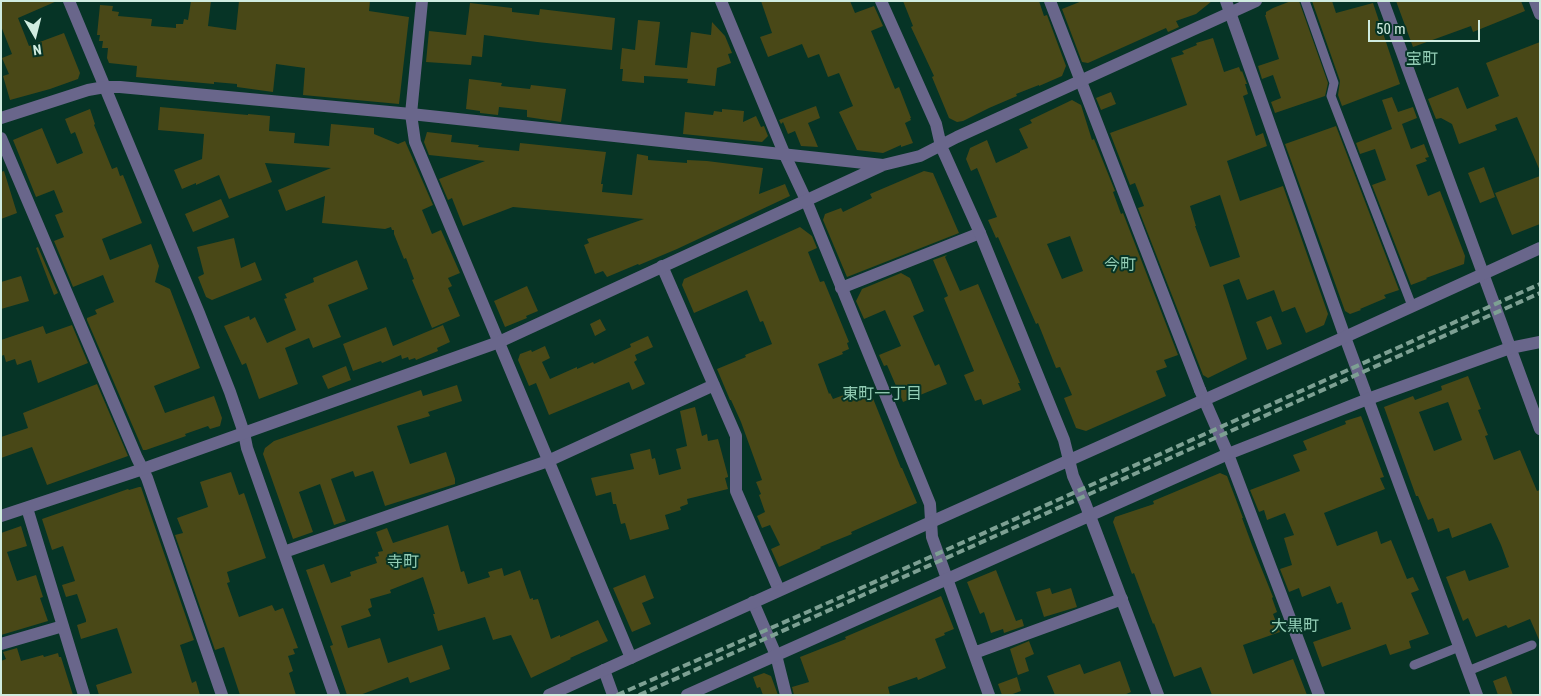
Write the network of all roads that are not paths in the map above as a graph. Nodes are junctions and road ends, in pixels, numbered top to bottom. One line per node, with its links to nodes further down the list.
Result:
1 (69, 1): 13 (street)
2 (422, 1): 14 (street)
3 (721, 1): 18 (street)
4 (881, 1): 17 (street)
5 (1050, 1): 12 (street)
6 (1256, 1): 10 (street)
7 (1305, 1): 26 (lane)
8 (1383, 1): 24 (street)
9 (1535, 1): 11 (street)
10 (1228, 7): 12 (street); 27 (street)
11 (1540, 14)
12 (1081, 82): 17 (street); 32 (street)
13 (105, 87): 14 (street); 15 (street); 35 (street)
14 (411, 114): 18 (street); 28 (street)
15 (1, 118)
16 (1, 138): 39 (street)
17 (941, 146): 19 (street); 21 (street)
18 (784, 153): 19 (street); 20 (street)
19 (883, 165): 20 (street)
20 (806, 200): 23 (street); 25 (street)
21 (980, 232): 25 (street); 37 (street)
22 (1540, 248): 24 (street)
23 (662, 266): 28 (street); 31 (street)
24 (1482, 274): 26 (street); 30 (street)
25 (841, 288): 43 (street)
26 (1412, 306): 27 (street)
27 (1345, 338): 32 (street); 33 (street)
28 (499, 342): 35 (street); 38 (street)
29 (1540, 342): 30 (street)
30 (1510, 348): 33 (street); 34 (street)
31 (714, 385): 38 (street); 46 (street)
32 (1202, 395): 36 (street); 37 (street)
33 (1368, 399): 36 (street); 52 (street)
34 (1540, 430)
35 (244, 433): 39 (street); 44 (street)
36 (1228, 454): 42 (street); 68 (street)
37 (1070, 460): 42 (street); 43 (street)
38 (548, 461): 44 (street); 55 (street)
39 (143, 469): 40 (street); 60 (street)
40 (27, 508): 41 (street); 49 (street)
41 (1, 516)
42 (1089, 516): 45 (street); 47 (street)
43 (931, 522): 45 (street); 46 (street)
44 (284, 552): 61 (street)
45 (947, 579): 53 (street); 54 (street)
46 (778, 590): 48 (street)
47 (1122, 599): 53 (street); 67 (street)
48 (753, 602): 54 (street); 55 (street)
49 (63, 626): 50 (street); 59 (street)
50 (1, 644)
51 (1532, 645): 58 (lane)
52 (1459, 648): 56 (lane); 58 (street)
53 (974, 653): 66 (street)
54 (776, 655): 64 (street); 65 (street)
55 (631, 658): 57 (street)
56 (1414, 665)
57 (604, 670): 62 (street); 63 (street)
58 (1468, 671): 69 (street)
59 (84, 695)
60 (222, 695)
61 (334, 695)
62 (548, 695)
63 (613, 695)
64 (687, 695)
65 (786, 695)
66 (989, 695)
67 (1158, 695)
68 (1319, 695)
69 (1477, 695)

